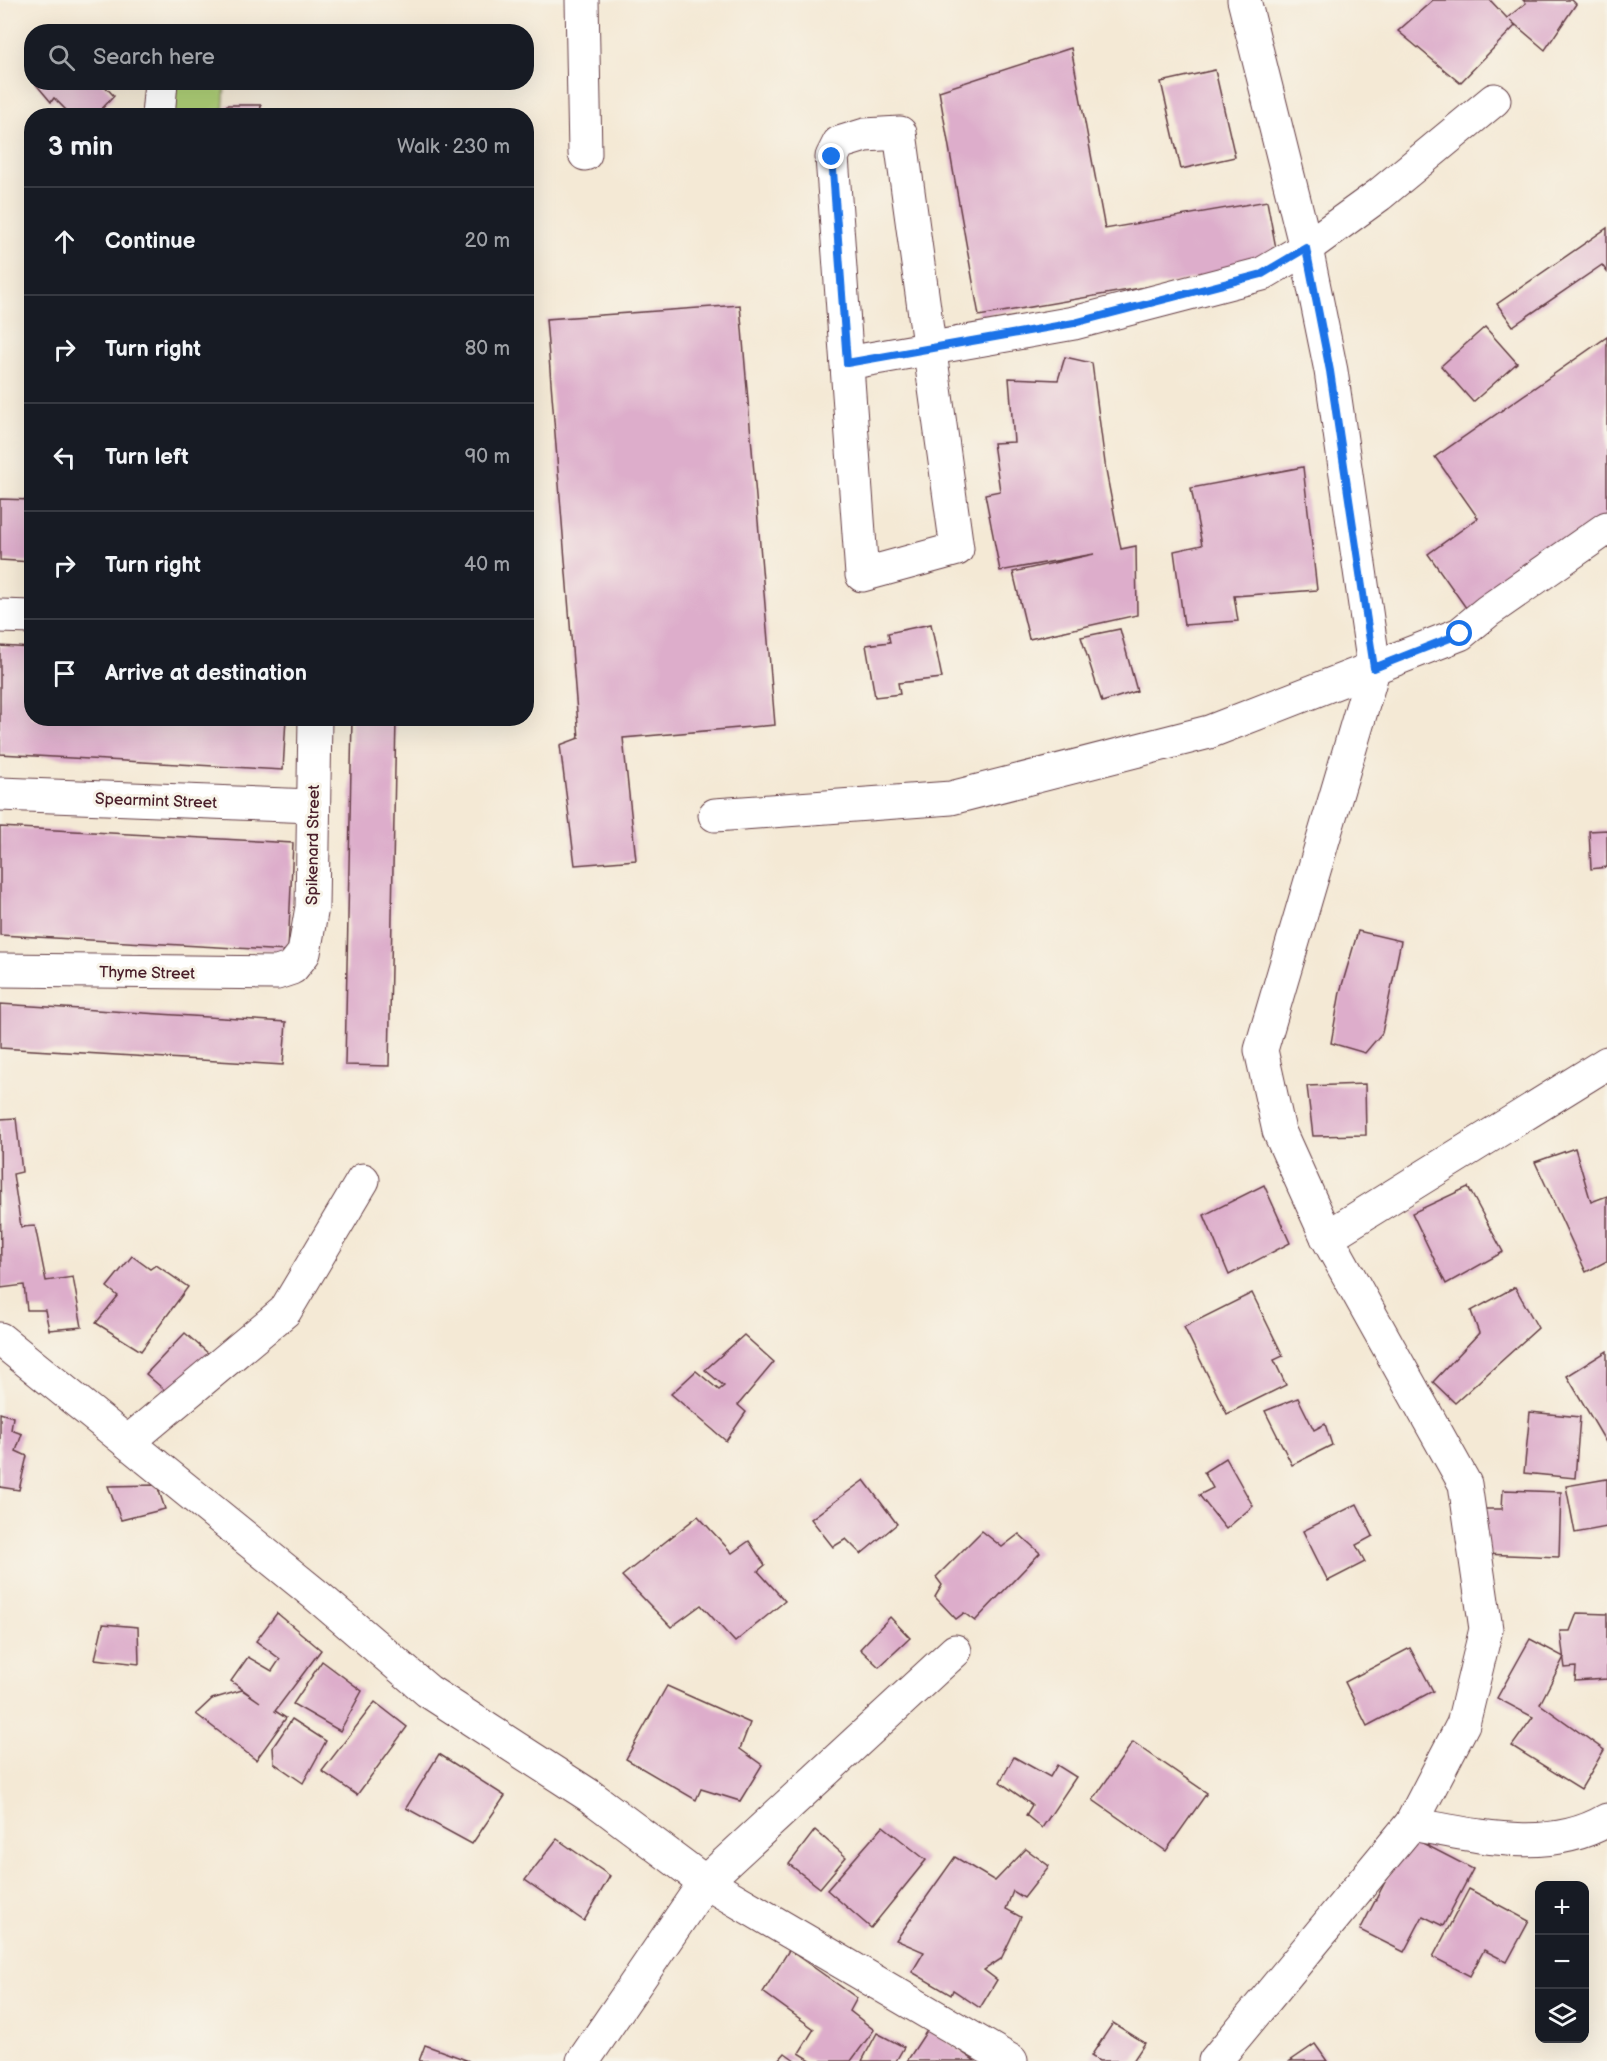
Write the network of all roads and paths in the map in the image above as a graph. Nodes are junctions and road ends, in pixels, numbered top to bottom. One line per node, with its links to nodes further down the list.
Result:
1 (582, 0): 6 (street)
2 (1244, 0): 7 (street)
3 (160, 90): 5 (street)
4 (1494, 100): 7 (street)
5 (159, 108)
6 (585, 154)
7 (1306, 248): 8 (street); 13 (street)
8 (930, 349): 9 (street); 9 (street); 9 (street)
9 (847, 363)
10 (1607, 528): 13 (street)
11 (0, 616): 12 (street)
12 (24, 617)
13 (1374, 668): 17 (street); 22 (street)
14 (315, 726): 16 (street, Spikenard Street)
15 (0, 794): 16 (street, Spearmint Street)
16 (312, 806): 18 (street, Spikenard Street)
17 (715, 815)
18 (292, 968): 19 (street, Thyme Street)
19 (0, 970)
20 (1607, 1063): 22 (street)
21 (363, 1180): 24 (street)
22 (1327, 1237): 27 (street)
23 (0, 1339): 24 (street)
24 (128, 1442): 28 (street)
25 (955, 1651): 28 (street)
26 (1607, 1820): 27 (street)
27 (1411, 1824): 31 (street)
28 (705, 1882): 29 (street); 30 (street)
29 (583, 2061)
30 (1011, 2061)
31 (1215, 2061)

